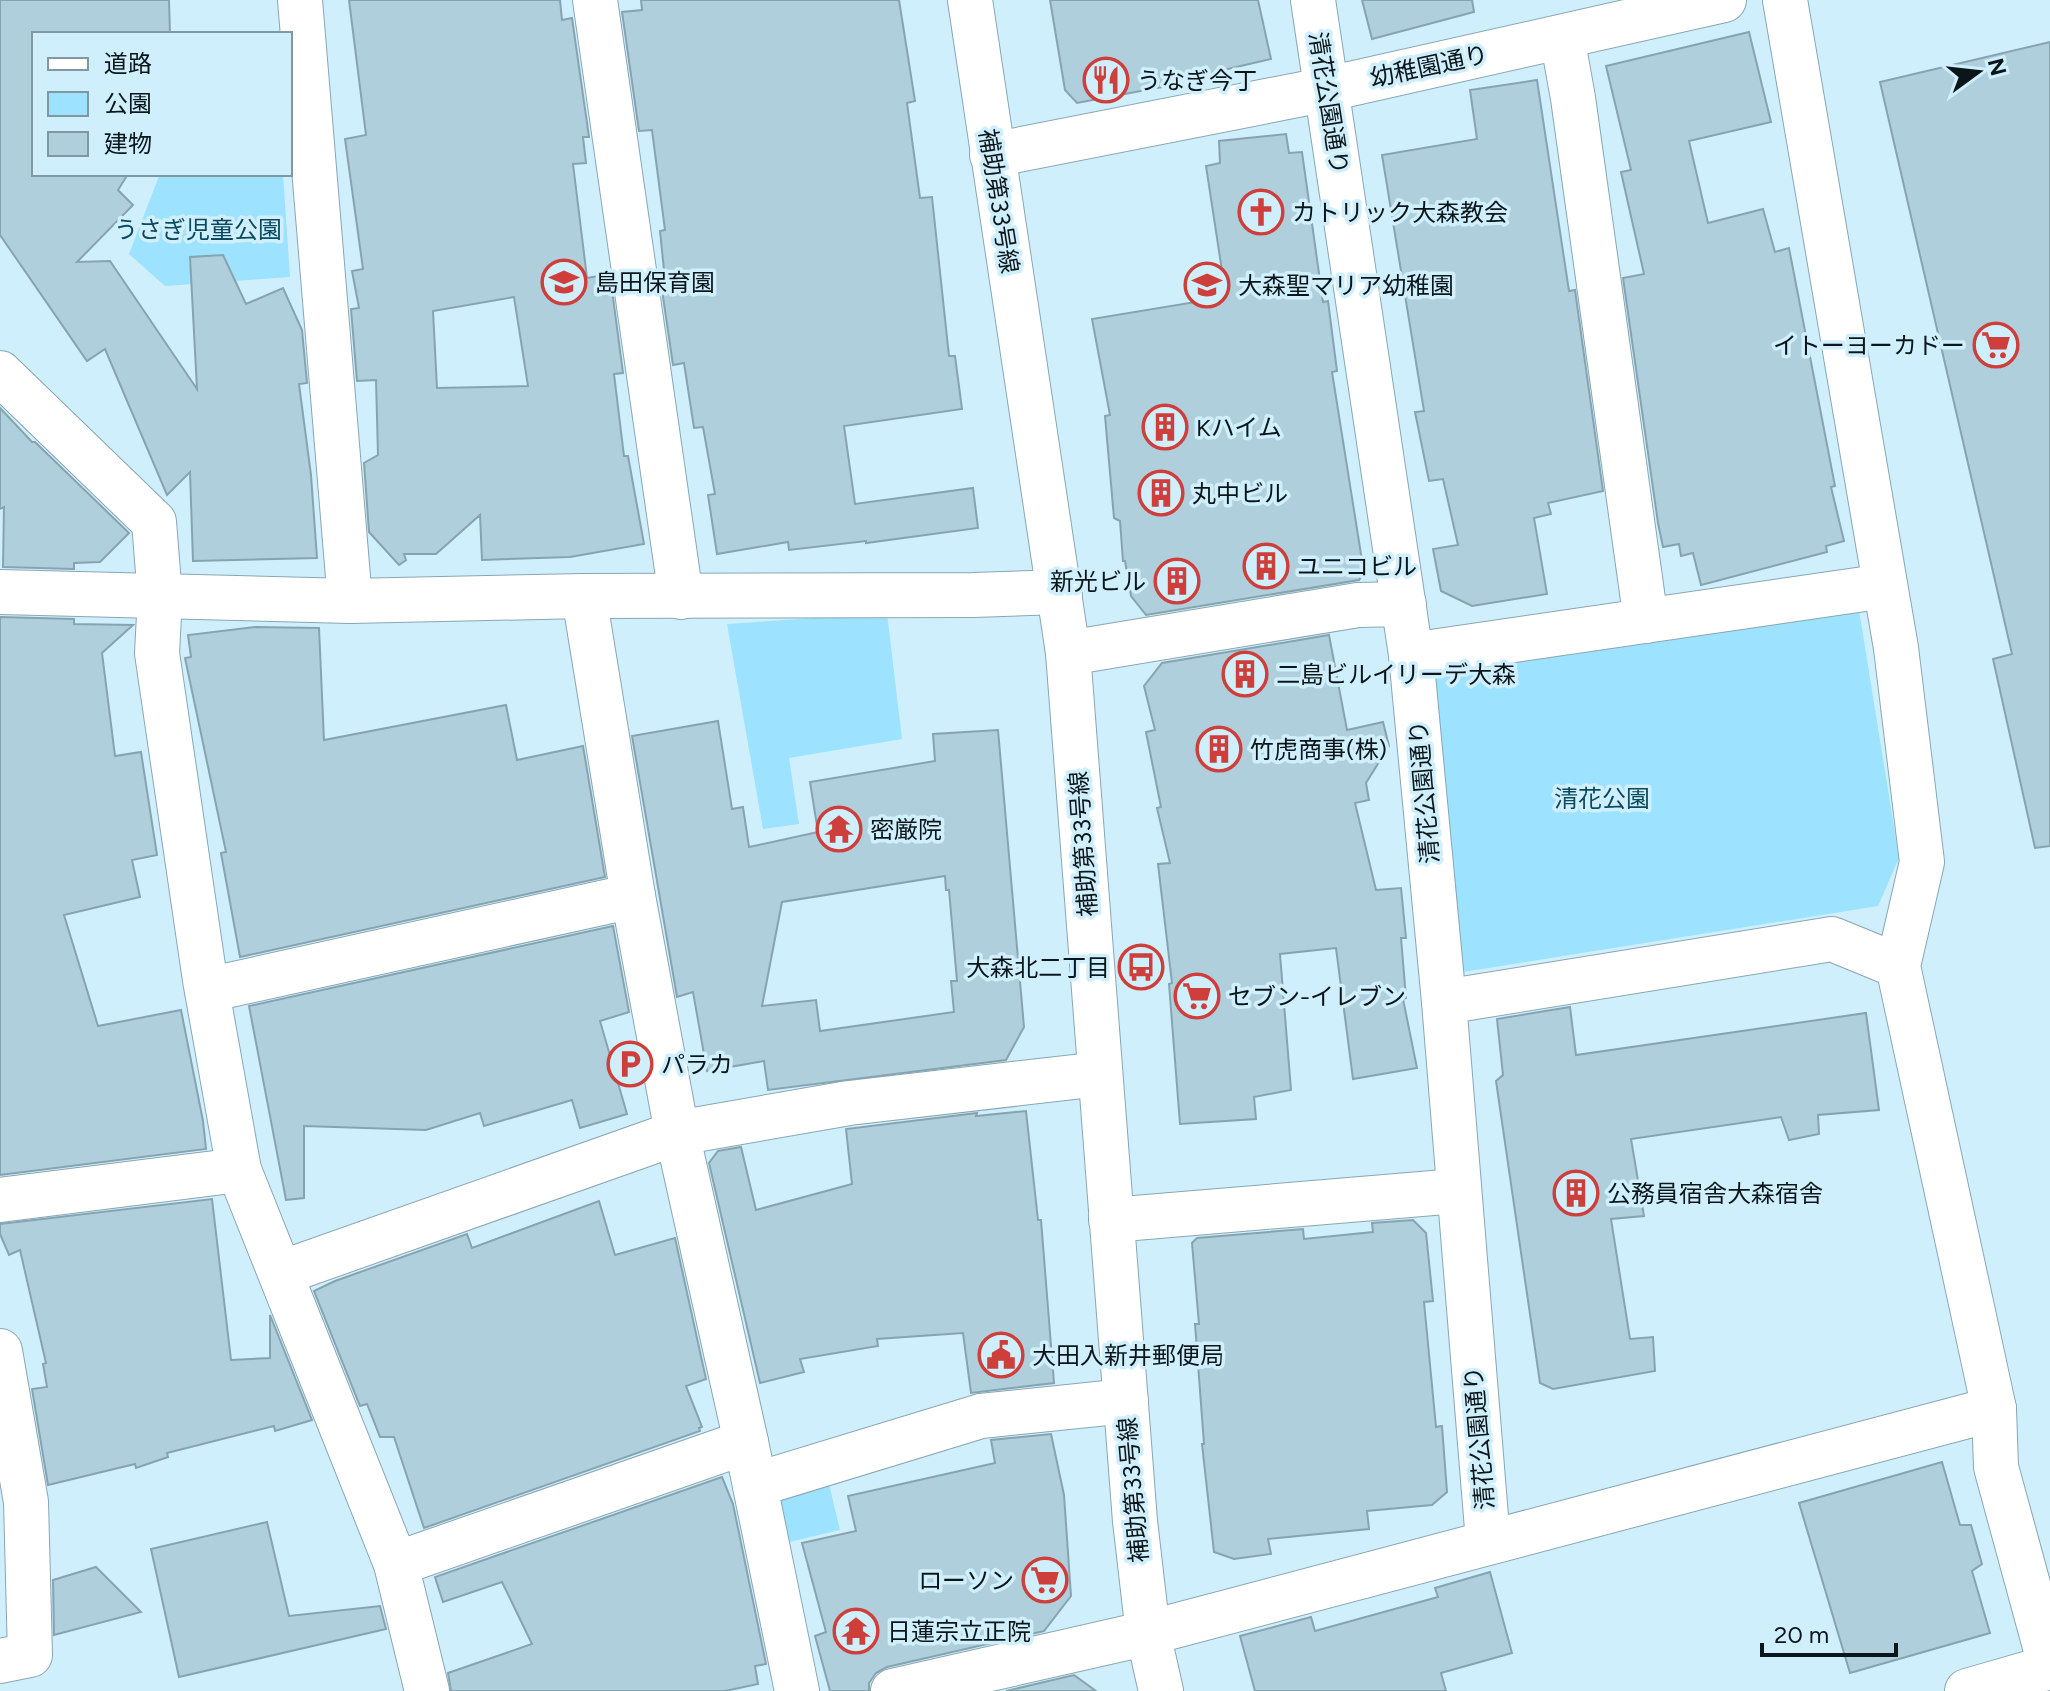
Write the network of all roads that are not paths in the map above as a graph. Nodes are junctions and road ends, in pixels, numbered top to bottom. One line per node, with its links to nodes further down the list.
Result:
1 (300, 0): 17 (street)
2 (595, 0): 16 (street)
3 (970, 0): 9 (street, 補助第33号線)
4 (1313, 0): 8 (street, 清花公園通り)
5 (1785, 0): 11 (street)
6 (1705, 2): 7 (street, 幼稚園通り)
7 (1562, 37): 8 (street, 幼稚園通り); 19 (street)
8 (1328, 89): 9 (street, 幼稚園通り); 18 (street, 清花公園通り)
9 (992, 155): 13 (street, 補助第33号線)
10 (0, 373): 15 (street)
11 (1885, 586): 19 (street); 23 (street)
12 (0, 592): 15 (street)
13 (1060, 592): 16 (street); 20 (street, 補助第33号線)
14 (584, 596): 16 (street); 17 (street); 22 (street)
15 (160, 597): 17 (street); 24 (street)
16 (681, 597)
17 (350, 601)
18 (1404, 604): 20 (street); 21 (street, 清花公園通り)
19 (1646, 621): 21 (street)
20 (1068, 653): 26 (street, 補助第33号線)
21 (1411, 655): 25 (street, 清花公園通り)
22 (633, 896): 24 (street); 27 (street)
23 (1898, 966): 25 (street); 35 (street)
24 (207, 990): 28 (street)
25 (1444, 1002): 29 (street, 清花公園通り)
26 (1100, 1074): 27 (street); 31 (street, 補助第33号線)
27 (677, 1133): 32 (street); 36 (street)
28 (239, 1170): 30 (street); 32 (street)
29 (1457, 1191): 31 (street); 38 (street, 清花公園通り)
30 (0, 1200)
31 (1111, 1220): 34 (street, 補助第33号線)
32 (281, 1273): 39 (street)
33 (0, 1351): 41 (street)
34 (1126, 1401): 37 (street); 40 (street, 補助第33号線)
35 (1994, 1409): 38 (street); 42 (street)
36 (746, 1442): 37 (street); 39 (street)
37 (755, 1485): 44 (street)
38 (1488, 1541): 40 (street)
39 (396, 1564): 43 (street)
40 (1148, 1633): 45 (street); 46 (street, 補助第33号線)
41 (15, 1658)
42 (2050, 1666): 47 (street)
43 (427, 1691)
44 (797, 1691)
45 (893, 1691)
46 (1161, 1691)
47 (1967, 1691)

